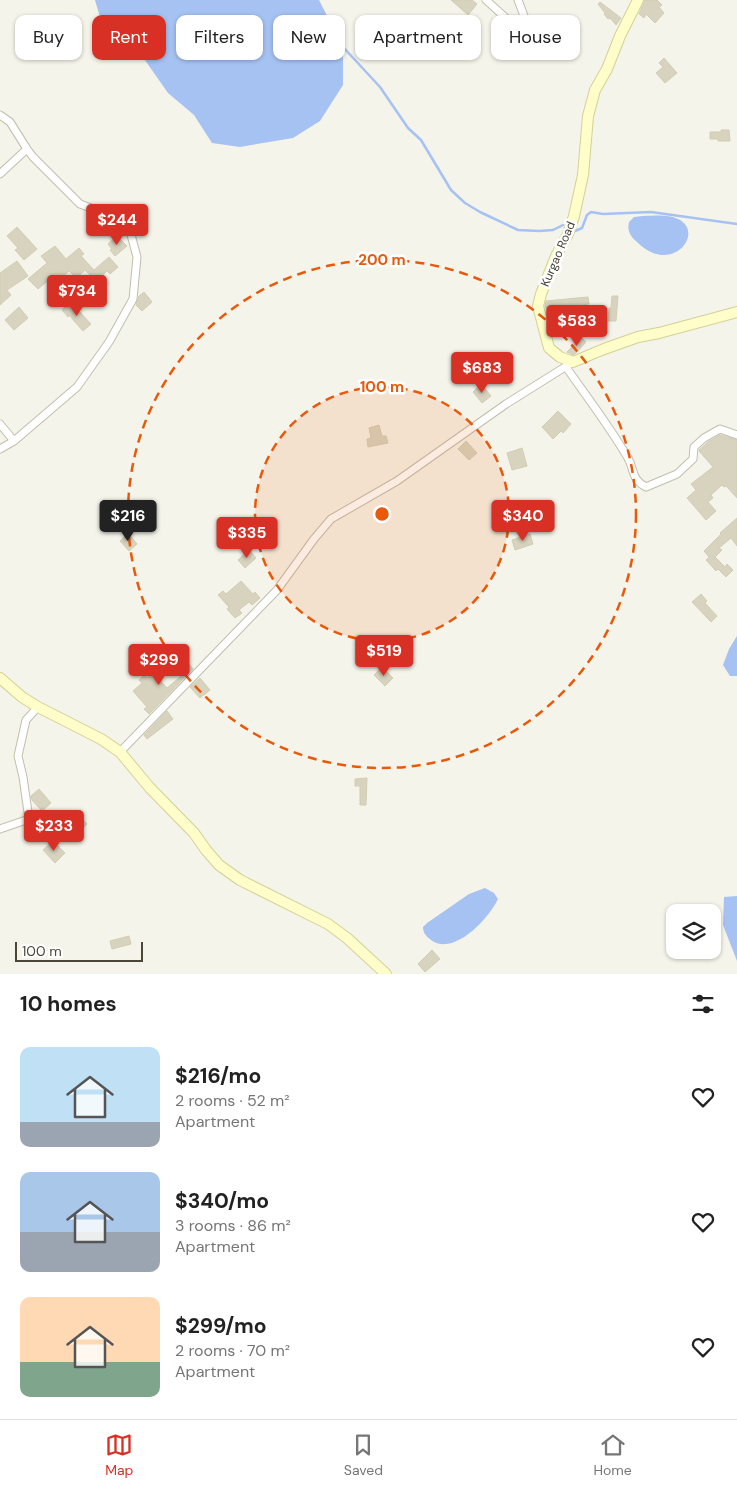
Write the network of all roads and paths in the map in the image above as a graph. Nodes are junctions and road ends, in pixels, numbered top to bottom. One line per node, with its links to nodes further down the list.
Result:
1 (486, 0): 2 (street)
2 (518, 0)
3 (638, 0): 8 (street, Kurgao Road)
4 (0, 115): 5 (street)
5 (27, 149): 6 (street); 11 (street)
6 (0, 174)
7 (737, 312): 8 (street)
8 (570, 365): 10 (street); 15 (street)
9 (0, 424): 11 (street)
10 (737, 435)
11 (14, 441): 12 (street)
12 (0, 448)
13 (0, 678): 14 (street)
14 (38, 707): 15 (street); 16 (street)
15 (120, 752): 17 (street)
16 (0, 829)
17 (386, 974)

